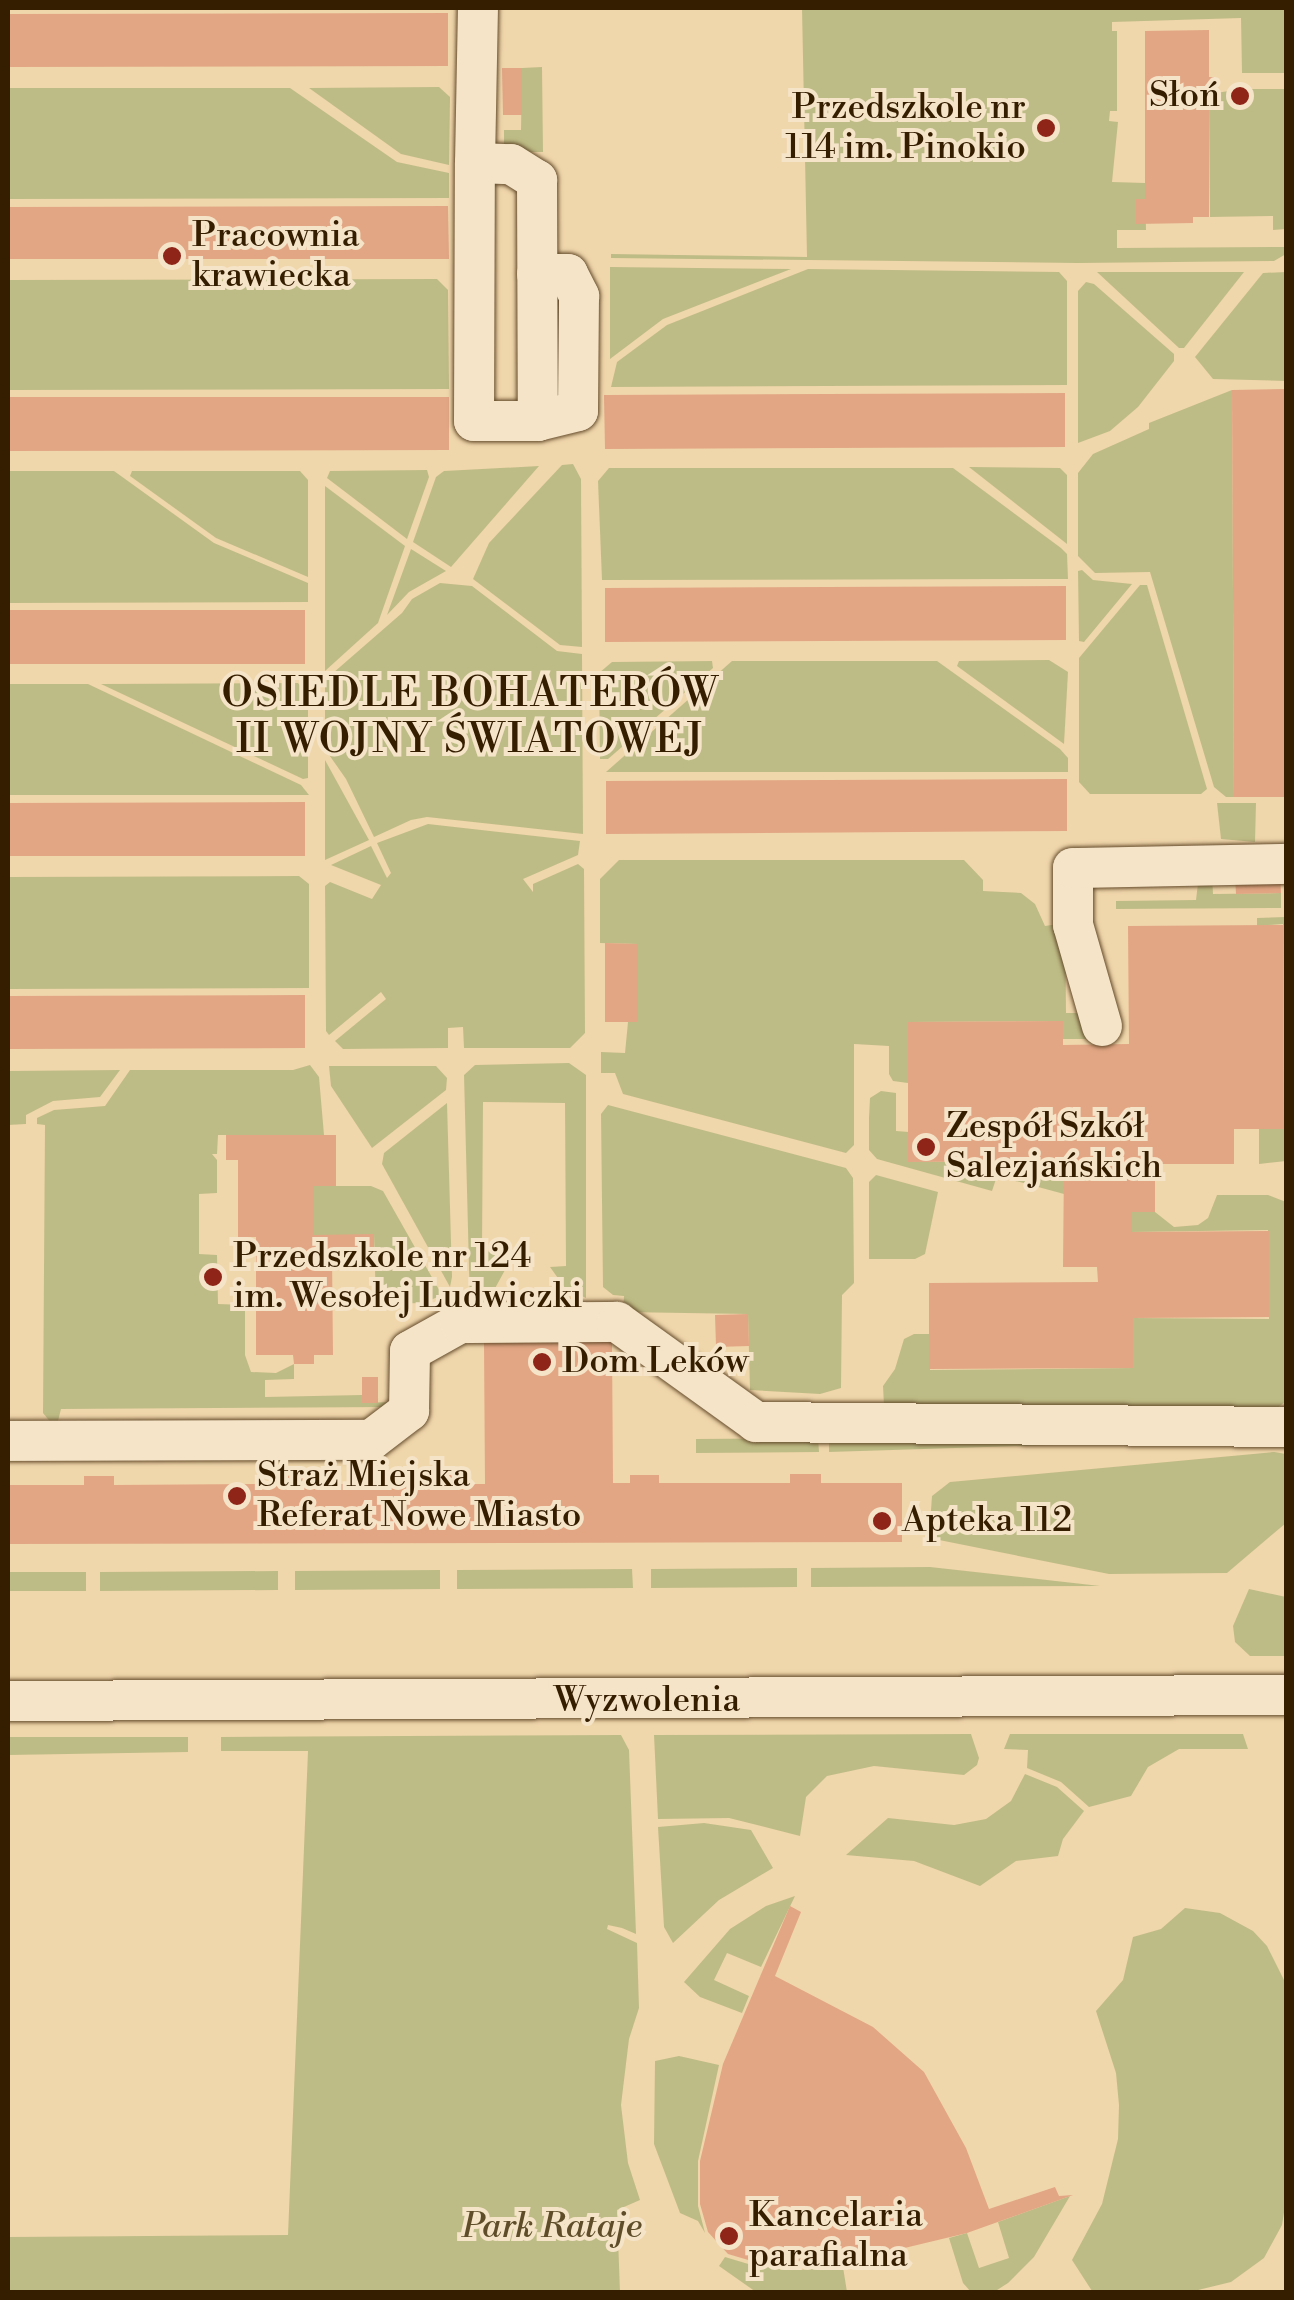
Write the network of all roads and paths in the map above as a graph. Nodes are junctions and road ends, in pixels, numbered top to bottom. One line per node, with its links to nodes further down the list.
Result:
1 (478, 8): 2 (street)
2 (475, 163): 2 (street)
3 (1286, 864): 4 (street)
4 (1102, 1026)
5 (1286, 1427): 6 (street)
6 (23, 1441)
7 (1286, 1695): 8 (street, Wyzwolenia)
8 (8, 1700)

